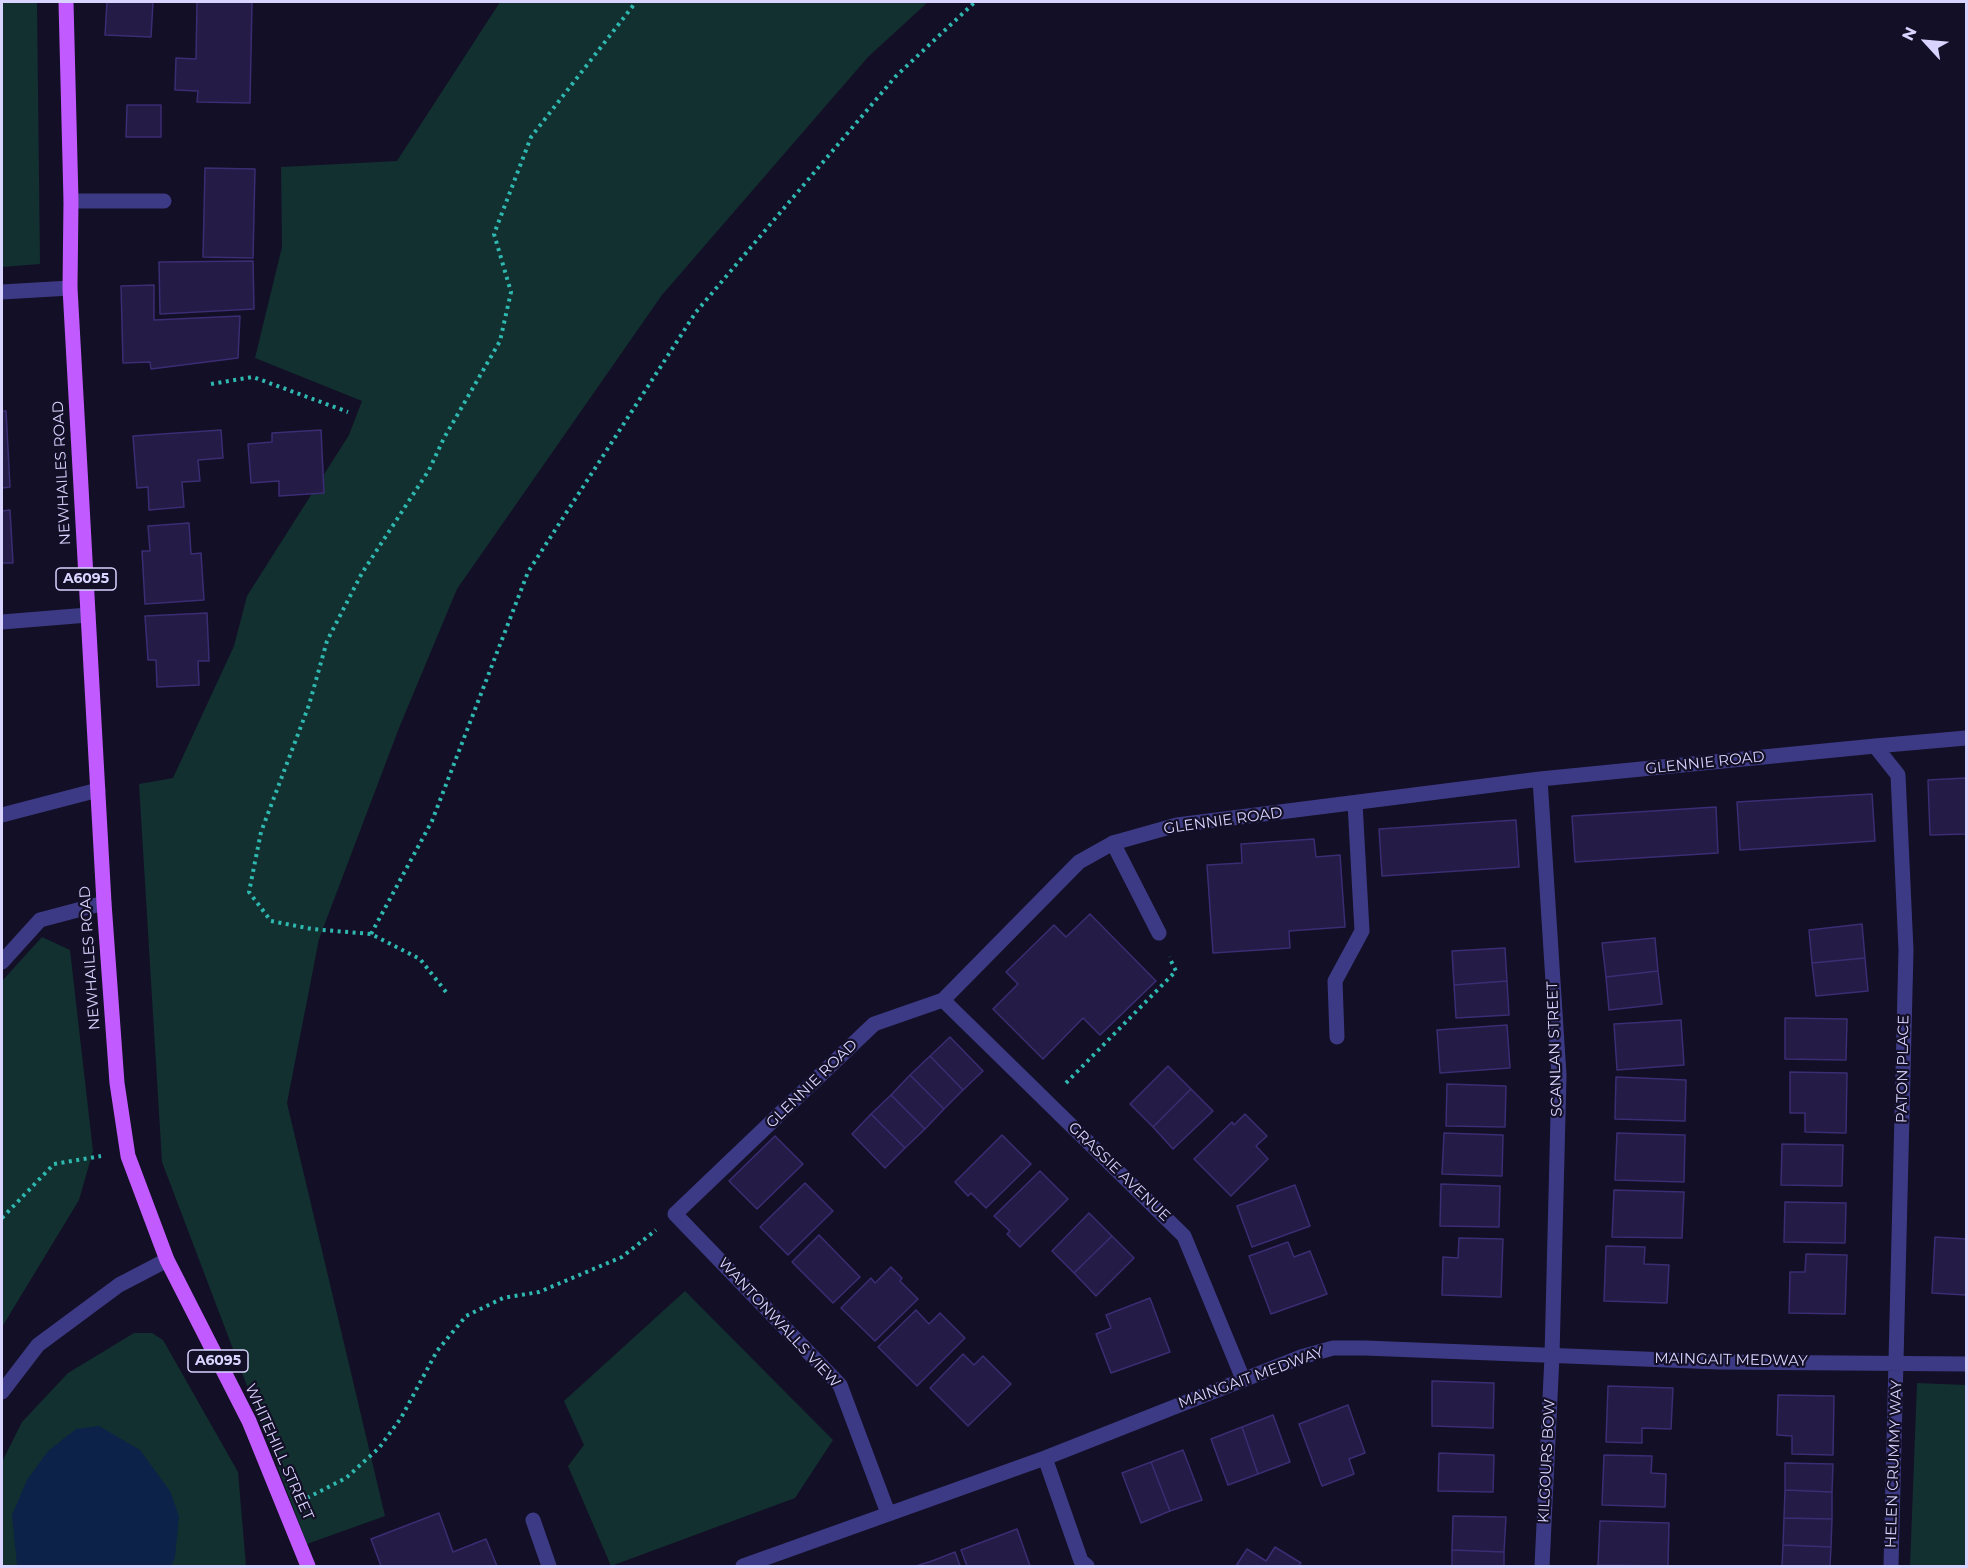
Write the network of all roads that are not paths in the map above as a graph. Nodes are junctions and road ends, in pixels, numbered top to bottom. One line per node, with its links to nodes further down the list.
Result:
1 (66, 2): 2 (main road, NEWHAILES ROAD / A6095)
2 (71, 201): 3 (street); 4 (main road, NEWHAILES ROAD / A6095)
3 (164, 201)
4 (70, 288): 5 (street); 6 (main road, NEWHAILES ROAD / A6095)
5 (2, 292)
6 (88, 615): 7 (street); 11 (main road, NEWHAILES ROAD / A6095)
7 (2, 622)
8 (1966, 738): 9 (street, GLENNIE ROAD)
9 (1875, 746): 10 (street, GLENNIE ROAD); 24 (street, PATON PLACE)
10 (1540, 779): 12 (street, GLENNIE ROAD); 23 (street, SCANLAN STREET)
11 (98, 790): 13 (street); 15 (main road, NEWHAILES ROAD / A6095)
12 (1355, 803): 14 (street, GLENNIE ROAD); 19 (street)
13 (2, 815)
14 (1113, 843): 16 (street); 18 (street, GLENNIE ROAD)
15 (104, 903): 17 (street); 20 (main road, NEWHAILES ROAD / A6095)
16 (1159, 933)
17 (2, 962)
18 (943, 1000): 21 (street, GLENNIE ROAD); 26 (street, GRASSIE AVENUE)
19 (1337, 1037)
20 (128, 1156): 22 (main road, WHITEHILL STREET / A6095)
21 (675, 1214): 29 (street, WANTONWALLS VIEW)
22 (167, 1260): 27 (street); 31 (main road, WHITEHILL STREET / A6095)
23 (1552, 1356): 24 (street, MAINGAIT MEDWAY); 26 (street, MAINGAIT MEDWAY); 35 (street, KILGOURS BOW)
24 (1897, 1362): 25 (street, MAINGAIT MEDWAY); 36 (street, HELEN CRUMMY WAY)
25 (1966, 1364)
26 (1243, 1379): 28 (street, MAINGAIT MEDWAY)
27 (2, 1392)
28 (1045, 1458): 29 (street, MAINGAIT MEDWAY); 34 (street)
29 (888, 1513): 33 (street, MAINGAIT MEDWAY)
30 (533, 1520): 32 (street)
31 (308, 1566)
32 (549, 1566)
33 (743, 1566)
34 (1086, 1566)
35 (1542, 1566)
36 (1891, 1566)

